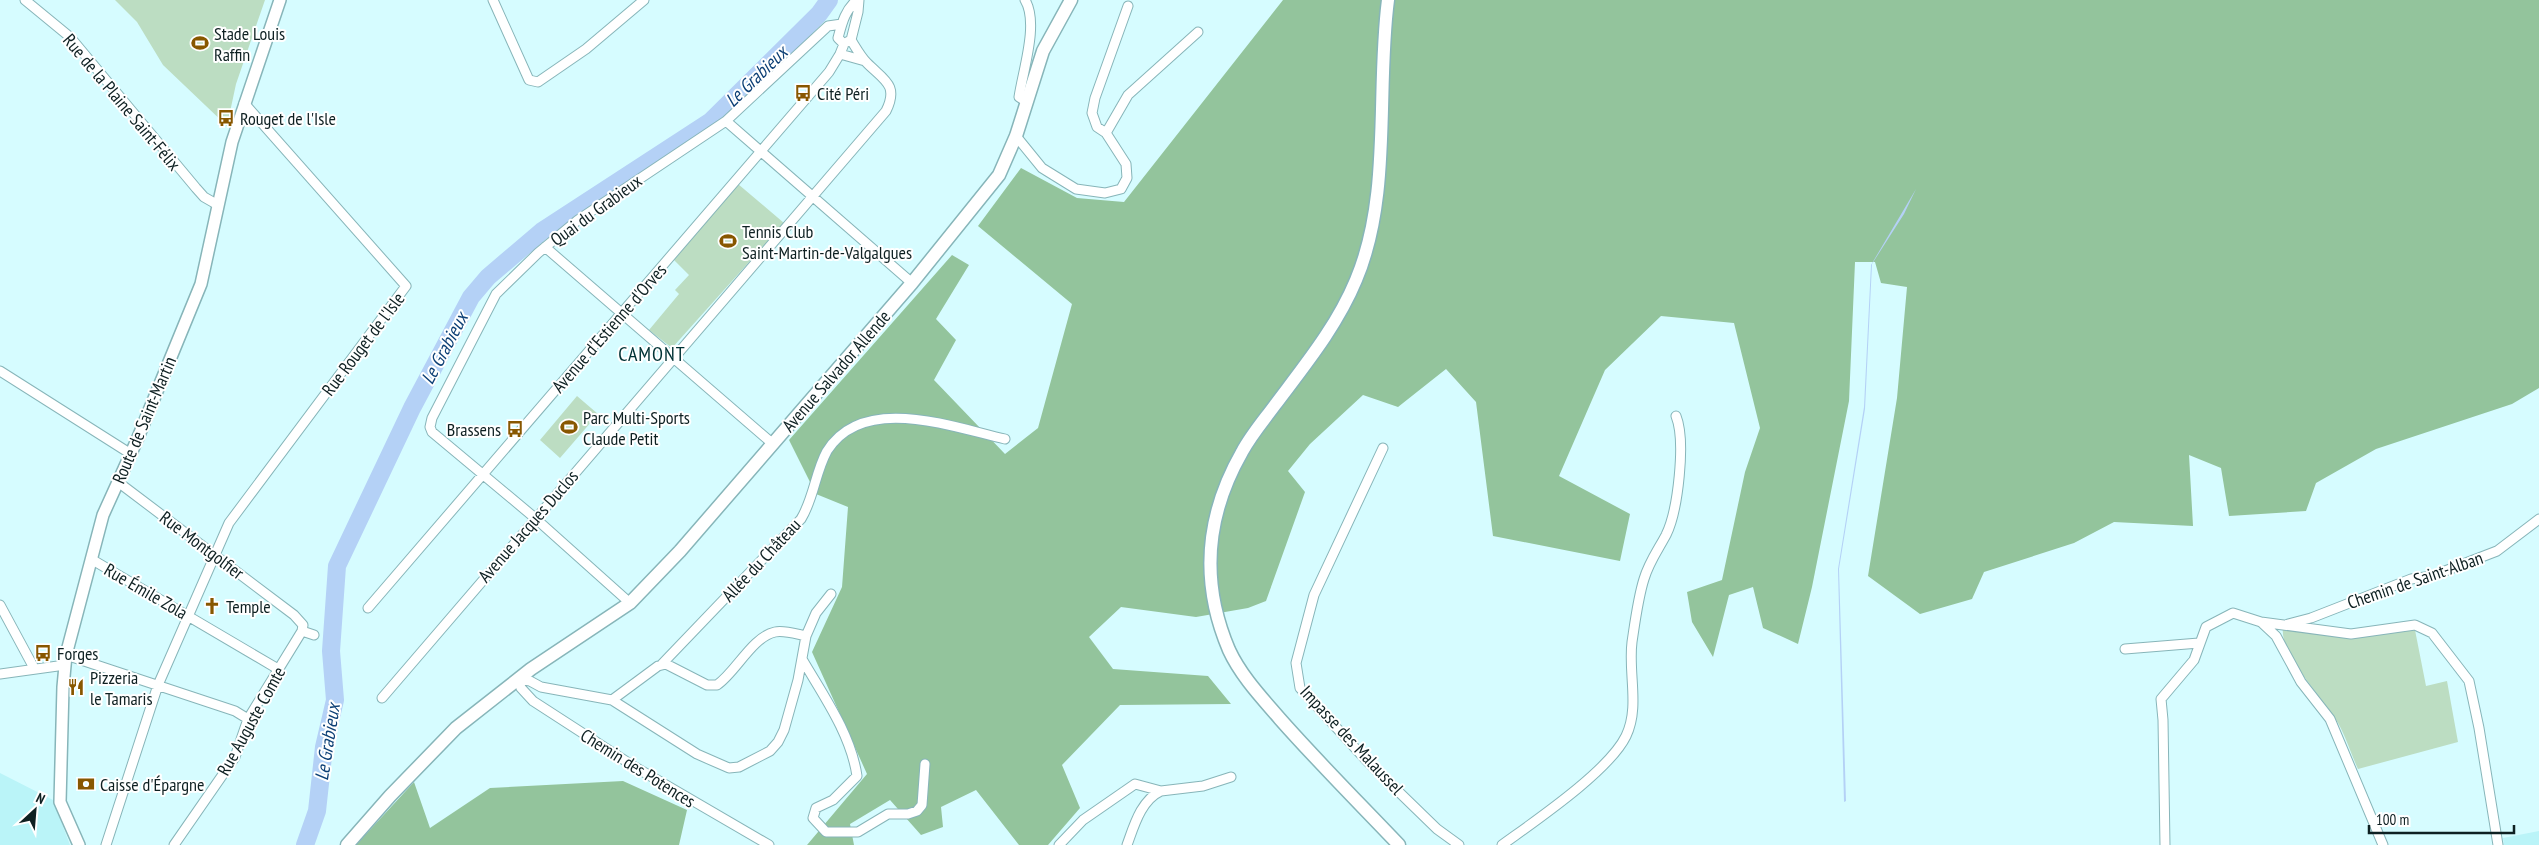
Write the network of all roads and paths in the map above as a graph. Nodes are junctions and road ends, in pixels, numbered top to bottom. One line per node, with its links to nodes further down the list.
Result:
1 (25, 0): 23 (street, Rue de la Plaine Saint-Félix)
2 (280, 0): 17 (main road, Route de Saint-Martin)
3 (492, 0): 4 (street)
4 (644, 0)
5 (858, 0): 10 (street); 13 (street)
6 (1025, 0): 16 (street)
7 (1071, 0): 16 (main road, Avenue Salvador Allende)
8 (1388, 0): 73 (main road)
9 (1128, 6): 19 (street)
10 (842, 24): 12 (street, Quai du Grabieux); 13 (street)
11 (1198, 32): 19 (street)
12 (816, 39): 13 (street); 18 (street, Quai du Grabieux)
13 (844, 41): 14 (street, Avenue d'Estienne d'Orves); 15 (street, Avenue Jacques Duclos)
14 (840, 54): 15 (street); 21 (street, Avenue d'Estienne d'Orves)
15 (865, 61): 22 (street, Avenue Jacques Duclos)
16 (1027, 102): 20 (main road, Avenue Salvador Allende)
17 (244, 103): 23 (main road, Route de Saint-Martin); 38 (street, Rue Rouget de l'Isle)
18 (726, 121): 21 (street); 24 (street, Quai du Grabieux)
19 (1106, 132): 20 (street)
20 (1016, 136): 25 (main road, Avenue Salvador Allende)
21 (760, 151): 22 (street); 26 (street, Avenue d'Estienne d'Orves)
22 (813, 197): 25 (street); 27 (street, Avenue Jacques Duclos)
23 (218, 204): 33 (main road, Route de Saint-Martin)
24 (545, 247): 26 (street); 34 (street, Quai du Grabieux)
25 (912, 283): 31 (main road, Avenue Salvador Allende)
26 (622, 313): 27 (street); 34 (street, Avenue d'Estienne d'Orves)
27 (673, 357): 31 (street); 36 (street, Avenue Jacques Duclos)
28 (0, 370): 33 (street)
29 (1676, 416): 75 (street)
30 (1005, 439): 54 (street, Allée du Château)
31 (773, 444): 41 (main road, Avenue Salvador Allende)
32 (1383, 448): 74 (street, Impasse des Malaussel)
33 (131, 454): 35 (main road, Route de Saint-Martin)
34 (484, 474): 36 (street); 43 (street, Avenue d'Estienne d'Orves)
35 (118, 482): 38 (street, Rue Montgolfier); 39 (main road, Route de Saint-Martin)
36 (535, 518): 41 (street); 60 (street, Avenue Jacques Duclos)
37 (2539, 519): 46 (street, Chemin de Saint-Alban)
38 (214, 554): 44 (street); 47 (street, Rue Montgolfier)
39 (91, 559): 44 (street, Rue Émile Zola); 53 (main road, Route de Saint-Martin)
40 (831, 594): 49 (street)
41 (630, 604): 58 (main road, Avenue Salvador Allende)
42 (0, 605): 55 (street)
43 (368, 608)
44 (187, 614): 56 (street, Rue Émile Zola); 59 (street)
45 (2261, 622): 46 (street); 50 (street); 77 (street)
46 (2284, 625): 78 (street)
47 (302, 632): 48 (street); 56 (street, Rue Auguste Comte)
48 (314, 635)
49 (806, 636): 52 (street); 54 (street)
50 (2199, 643): 51 (street); 76 (street)
51 (2125, 649)
52 (802, 659): 61 (street); 63 (street)
53 (66, 660): 55 (street); 59 (street); 66 (main road, Route de Saint-Martin)
54 (662, 664): 61 (street, Allée du Château)
55 (34, 668): 57 (street)
56 (278, 670): 62 (street, Rue Auguste Comte)
57 (0, 674)
58 (518, 679): 61 (street); 69 (main road, Avenue Salvador Allende); 70 (street, Chemin des Potences)
59 (158, 685): 62 (street); 67 (street)
60 (382, 698)
61 (612, 700)
62 (248, 719): 68 (street, Rue Auguste Comte)
63 (925, 764)
64 (1231, 777): 65 (street)
65 (1161, 791): 71 (street); 72 (street)
66 (79, 845)
67 (106, 845)
68 (174, 845)
69 (347, 845)
70 (769, 845)
71 (1059, 845)
72 (1127, 845)
73 (1399, 845)
74 (1459, 845)
75 (1502, 845)
76 (2165, 845)
77 (2383, 845)
78 (2498, 845)

